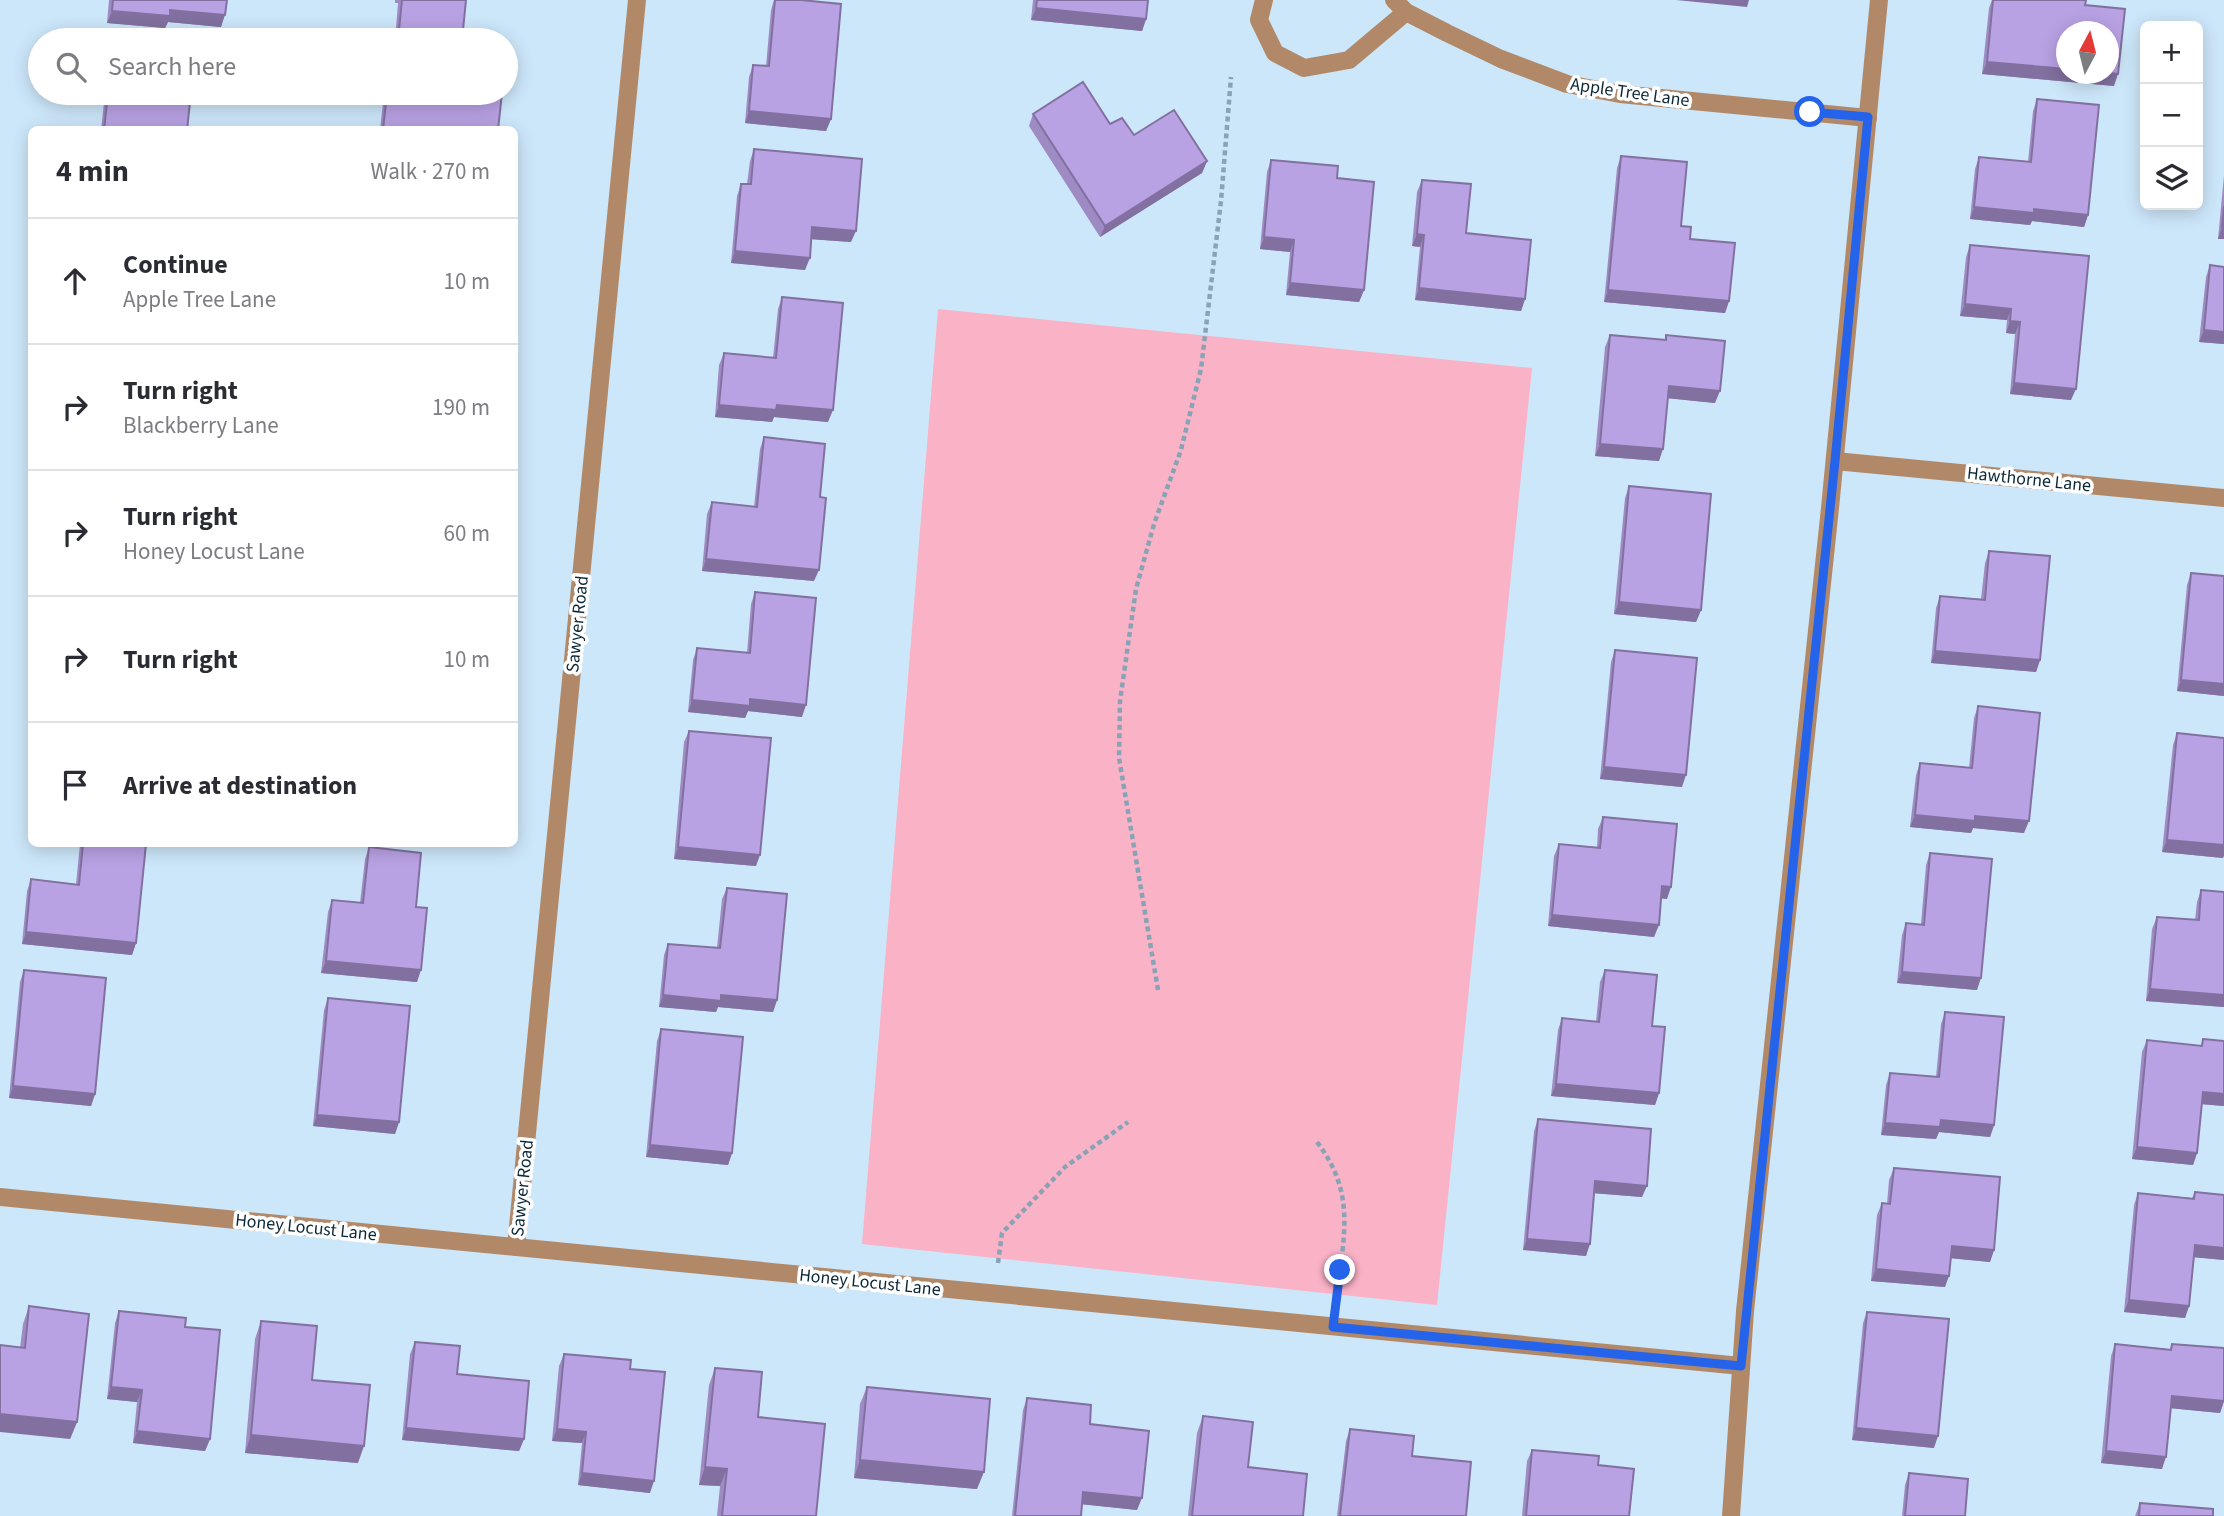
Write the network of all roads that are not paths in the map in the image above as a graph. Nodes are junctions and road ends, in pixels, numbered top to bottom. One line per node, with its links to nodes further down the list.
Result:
1 (637, 0): 9 (street, Sawyer Road)
2 (1264, 0): 4 (street, Apple Tree Lane)
3 (1879, 0): 5 (street)
4 (1400, 6): 5 (street, Apple Tree Lane)
5 (1868, 117): 6 (street)
6 (1835, 461): 7 (street, Hawthorne Lane); 10 (street)
7 (2224, 498)
8 (0, 1197): 9 (street, Honey Locust Lane)
9 (516, 1247): 10 (street, Honey Locust Lane)
10 (1741, 1366): 11 (street)
11 (1731, 1516)

